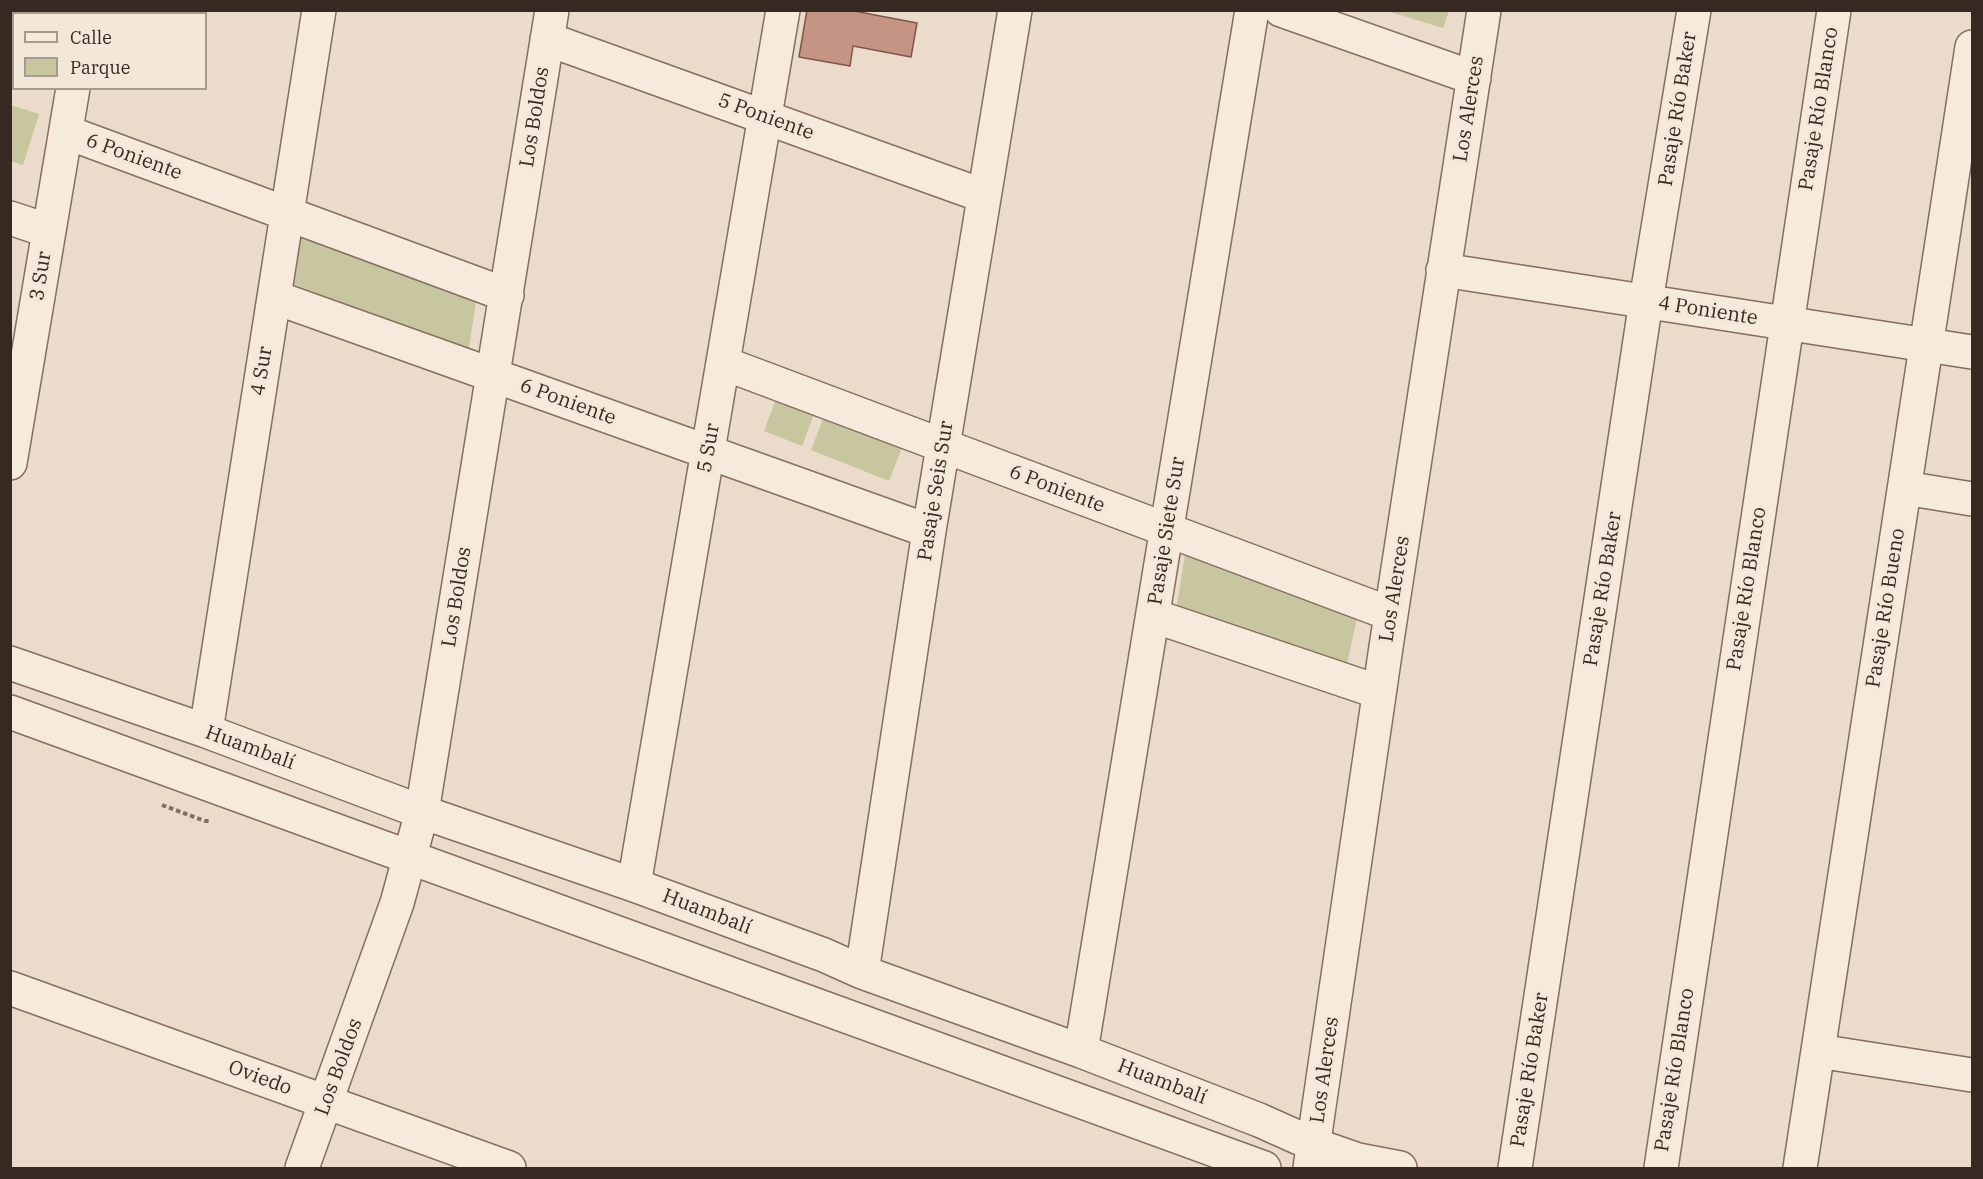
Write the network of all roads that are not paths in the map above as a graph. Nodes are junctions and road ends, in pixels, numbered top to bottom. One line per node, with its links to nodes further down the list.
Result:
1 (319, 10): 16 (street, 4 Sur)
2 (783, 10): 13 (street, 5 Sur)
3 (1015, 10): 15 (street, Pasaje Seis Sur)
4 (1252, 10): 33 (street, Pasaje Siete Sur)
5 (1281, 10): 11 (street)
6 (1484, 10): 11 (street, Los Alerces)
7 (1694, 10): 22 (street, Pasaje Río Baker)
8 (1834, 10): 23 (street, Pasaje Río Blanco)
9 (550, 25): 13 (street, 5 Poniente); 20 (street, Los Boldos)
10 (1972, 47): 24 (street, Pasaje Río Bueno)
11 (1474, 78): 19 (street, Los Alerces)
12 (73, 90): 14 (street, 3 Sur)
13 (766, 117): 15 (street, 5 Poniente); 26 (street, 5 Sur)
14 (66, 132): 16 (street, 6 Poniente); 18 (street, 3 Sur)
15 (984, 196): 28 (street, Pasaje Seis Sur)
16 (287, 213): 20 (street, 6 Poniente); 21 (street, 4 Sur)
17 (10, 218): 18 (street)
18 (49, 231): 30 (street, 3 Sur)
19 (1443, 270): 22 (street, 4 Poniente); 35 (street, Los Alerces)
20 (507, 295): 27 (street, Los Boldos)
21 (274, 297): 27 (street, 6 Poniente); 40 (street, 4 Sur)
22 (1646, 301): 23 (street, 4 Poniente); 55 (street, Pasaje Río Baker)
23 (1787, 323): 24 (street, 4 Poniente); 56 (street, Pasaje Río Blanco)
24 (1927, 345): 25 (street, 4 Poniente); 31 (street, Pasaje Río Bueno)
25 (1972, 352)
26 (723, 363): 28 (street, 6 Poniente); 29 (street, 5 Sur)
27 (493, 375): 29 (street, 6 Poniente); 41 (street, Los Boldos)
28 (943, 446): 33 (street, 6 Poniente); 34 (street, Pasaje Seis Sur)
29 (708, 452): 34 (street, 6 Poniente); 43 (street, 5 Sur)
30 (10, 463)
31 (1905, 488): 32 (street); 47 (street, Pasaje Río Bueno)
32 (1972, 499)
33 (1167, 530): 35 (street, 6 Poniente); 36 (street, Pasaje Siete Sur)
34 (929, 531): 44 (street, Pasaje Seis Sur)
35 (1391, 614): 38 (street, Los Alerces)
36 (1154, 616): 38 (street); 46 (street, Pasaje Siete Sur)
37 (10, 663): 40 (street, Huambalí)
38 (1379, 692): 50 (street, Los Alerces)
39 (10, 712): 42 (street)
40 (206, 731): 41 (street, Huambalí)
41 (422, 812): 42 (street, Los Boldos); 43 (street, Huambalí)
42 (410, 858): 49 (street, Los Boldos); 53 (street)
43 (634, 885): 44 (street, Huambalí)
44 (862, 972): 46 (street, Huambalí)
45 (10, 988): 49 (street, Oviedo)
46 (1081, 1051): 50 (street, Huambalí)
47 (1818, 1051): 48 (street); 57 (street, Pasaje Río Bueno)
48 (1972, 1069)
49 (326, 1102): 51 (street, Los Boldos); 52 (street, Oviedo)
50 (1312, 1157): 54 (street, Huambalí)
51 (302, 1168)
52 (509, 1168)
53 (1264, 1168)
54 (1400, 1168)
55 (1515, 1168)
56 (1661, 1168)
57 (1800, 1168)

